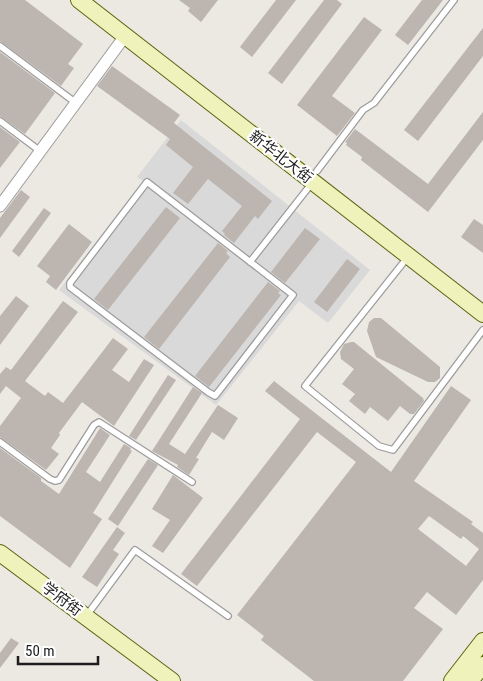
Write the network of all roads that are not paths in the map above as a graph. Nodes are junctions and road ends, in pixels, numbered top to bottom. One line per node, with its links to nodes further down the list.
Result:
1 (79, 0): 4 (main road, 新华北大街)
2 (97, 0): 9 (main road, 新华北大街)
3 (454, 0): 9 (lane)
4 (125, 36): 6 (street); 9 (main road, 新华北大街)
5 (0, 46): 6 (lane)
6 (76, 103): 8 (street)
7 (0, 121): 8 (lane)
8 (40, 151): 10 (street)
9 (315, 176): 11 (main road, 新华北大街); 12 (lane); 13 (main road, 新华北大街)
10 (2, 198)
11 (409, 256): 14 (main road, 新华北大街); 15 (lane)
12 (250, 262): 12 (lane)
13 (483, 300)
14 (483, 314)
15 (483, 330)
16 (0, 442): 17 (lane)
17 (192, 482)
18 (0, 554): 21 (main road, 学府街)
19 (0, 564): 24 (main road, 学府街)
20 (228, 616): 21 (lane)
21 (86, 617): 25 (main road, 学府街)
22 (483, 641): 26 (main road)
23 (483, 665): 27 (main road)
24 (158, 681)
25 (172, 681)
26 (452, 681)
27 (470, 681)

